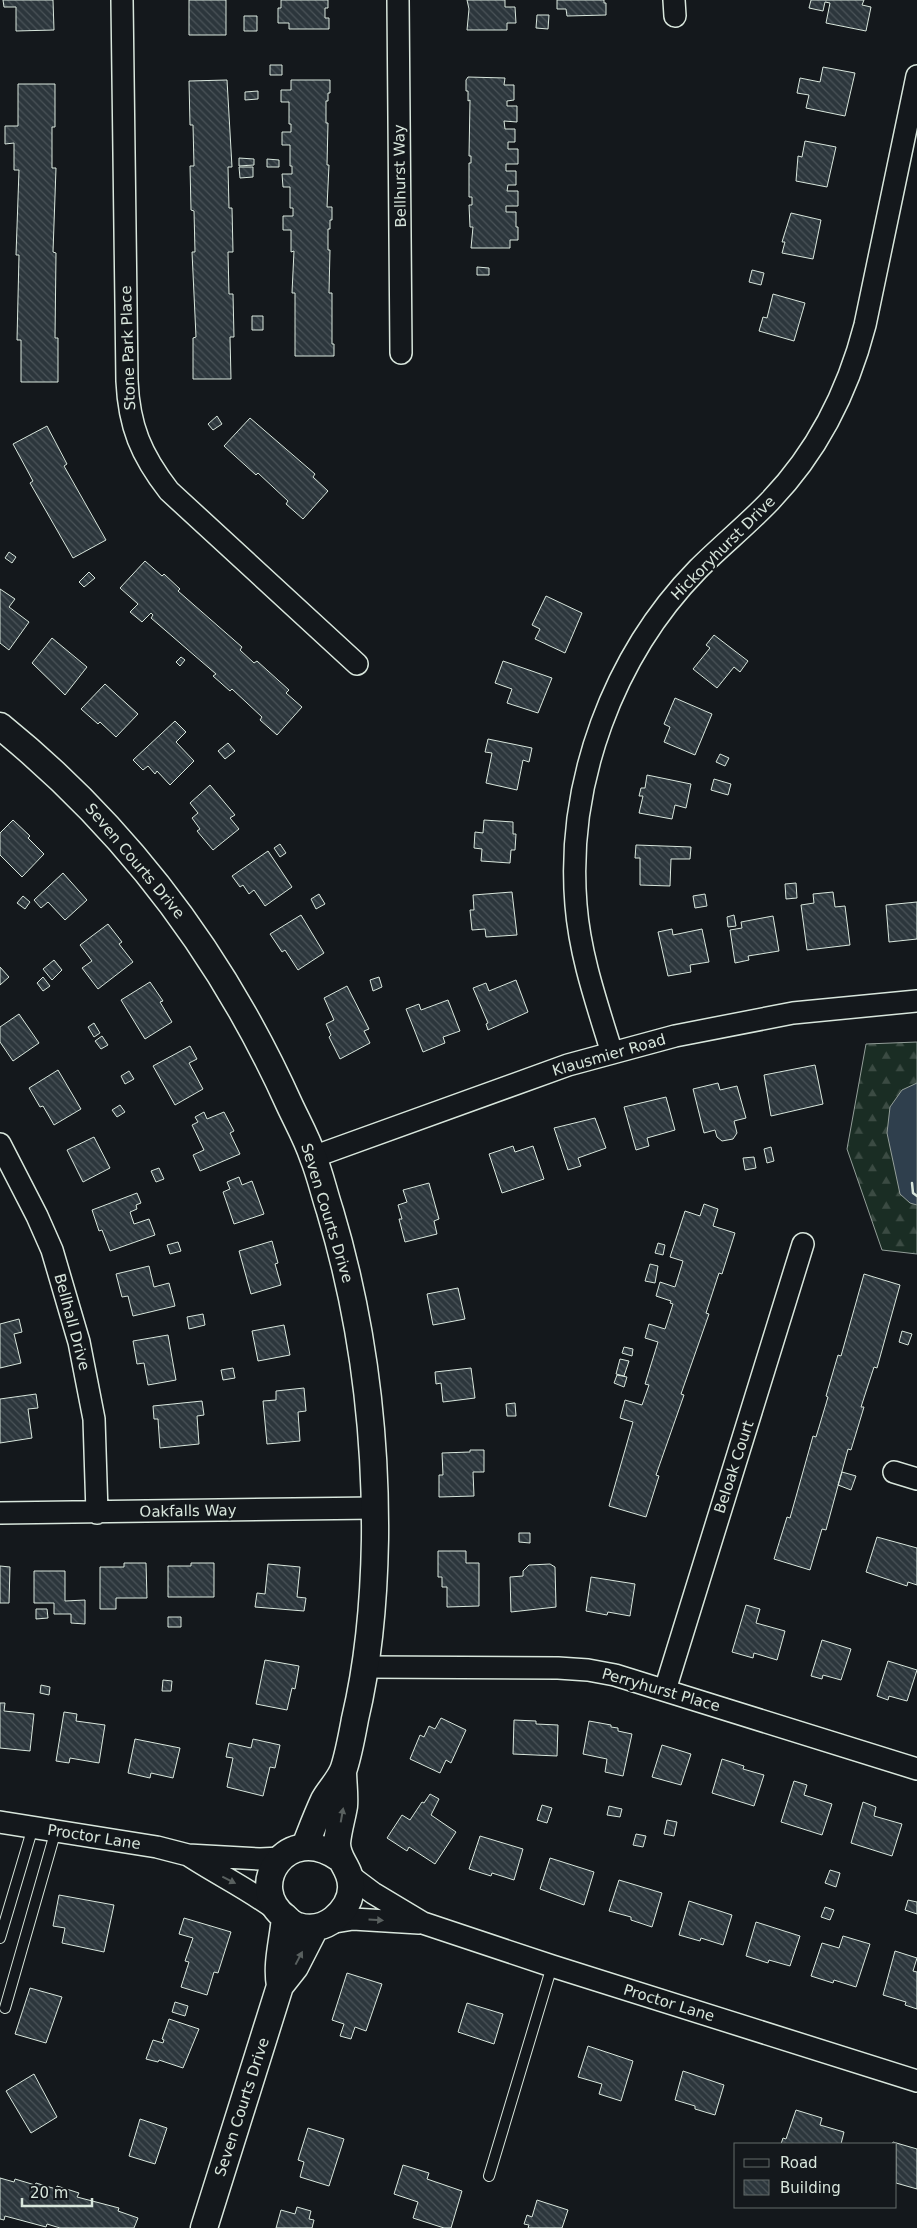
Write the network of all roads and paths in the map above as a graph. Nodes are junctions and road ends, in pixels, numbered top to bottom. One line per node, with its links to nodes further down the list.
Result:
1 (122, 0): 5 (street, Stone Park Place)
2 (398, 0): 4 (street, Bellhurst Way)
3 (917, 76): 8 (street, Hickoryhurst Drive)
4 (401, 353)
5 (357, 664)
6 (0, 726): 10 (street, Seven Courts Drive)
7 (917, 1001): 8 (street, Klausmier Road)
8 (612, 1053): 10 (street, Klausmier Road)
9 (0, 1144): 11 (street, Bellhall Drive)
10 (313, 1157): 15 (street, Seven Courts Drive)
11 (7, 1174): 17 (street, Bellhall Drive)
12 (803, 1244): 19 (street, Beloak Court)
13 (894, 1472): 14 (street)
14 (917, 1479)
15 (375, 1508): 17 (street, Oakfalls Way); 18 (street, Seven Courts Drive)
16 (0, 1513): 17 (street, Oakfalls Way)
17 (97, 1513)
18 (367, 1667): 19 (street, Perryhurst Place); 21 (street, Seven Courts Drive)
19 (665, 1690): 20 (street, Perryhurst Place)
20 (917, 1769)
21 (343, 1771): 25 (street, Seven Courts Drive); 28 (street, Seven Courts Drive, one-way to 21)
22 (0, 1822): 23 (street, Proctor Lane)
23 (33, 1827): 24 (street, Proctor Lane); 32 (lane)
24 (56, 1830): 26 (street, Proctor Lane); 35 (lane)
25 (305, 1846): 27 (street); 28 (street)
26 (188, 1855): 27 (street, Proctor Lane); 29 (street, Proctor Lane, one-way to 29)
27 (281, 1858): 29 (street)
28 (344, 1867): 30 (street, Proctor Lane); 31 (street)
29 (280, 1913): 31 (street); 34 (street, Seven Courts Drive)
30 (422, 1923): 31 (street, Proctor Lane, one-way to 30); 33 (street, Proctor Lane)
31 (322, 1926): 34 (street, Seven Courts Drive, one-way to 31)
32 (0, 1938)
33 (552, 1966): 36 (street, Proctor Lane); 37 (lane)
34 (280, 1986): 38 (street, Seven Courts Drive)
35 (5, 2008)
36 (917, 2080)
37 (489, 2176)
38 (204, 2228)

